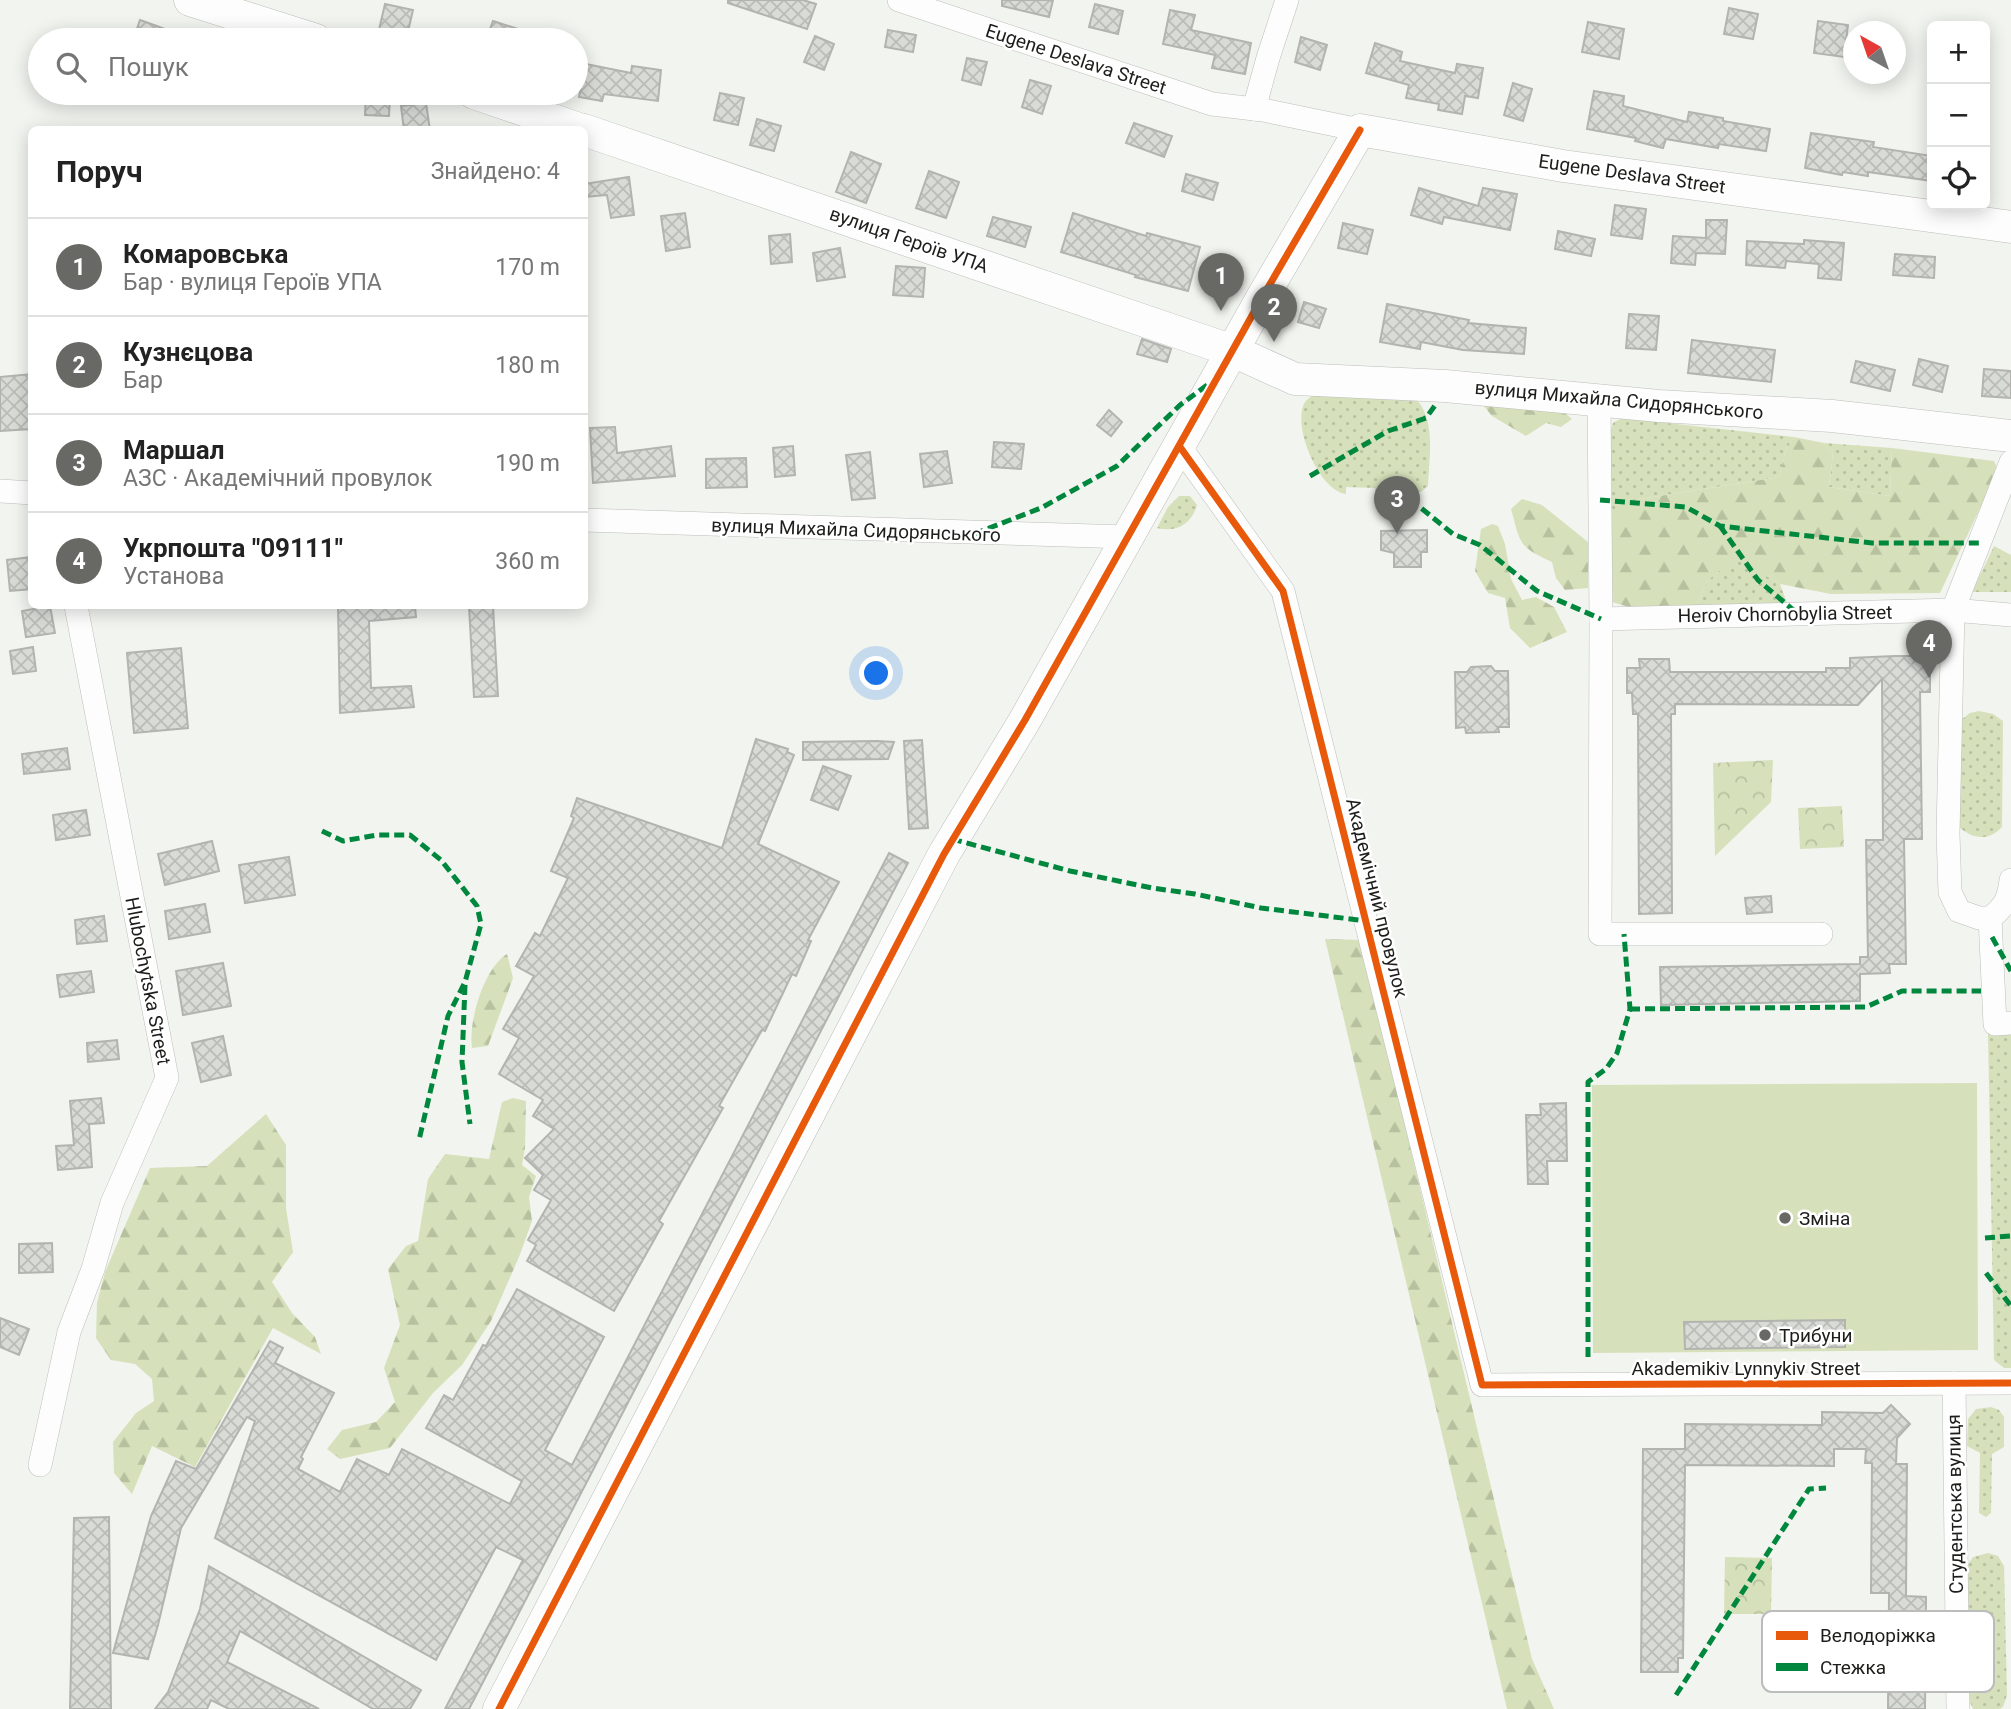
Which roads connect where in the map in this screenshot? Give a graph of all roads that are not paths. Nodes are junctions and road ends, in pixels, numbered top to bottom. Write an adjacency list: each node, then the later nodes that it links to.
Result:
1 (190, 0): 4 (street)
2 (899, 0): 6 (street, Eugene Deslava Street)
3 (1287, 0): 6 (street)
4 (278, 28)
5 (509, 105): 7 (street, вулиця Героїв УПА)
6 (1254, 109): 8 (street, Eugene Deslava Street)
7 (571, 126)
8 (1360, 130): 10 (street, Eugene Deslava Street); 11 (street)
9 (588, 132): 11 (street, вулиця Героїв УПА)
10 (2011, 227)
11 (1233, 351): 12 (street, вулиця Михайла Сидорянського); 14 (street)
12 (1599, 401): 13 (street, вулиця Михайла Сидорянського); 23 (street)
13 (2011, 436)
14 (1180, 447): 19 (street); 30 (street, Академічний провулок)
15 (2011, 462): 21 (street)
16 (0, 491): 17 (street)
17 (28, 494)
18 (588, 520): 19 (street, вулиця Михайла Сидорянського)
19 (1127, 537): 33 (street)
20 (77, 609): 31 (street, Hlubochytska Street)
21 (1953, 610): 22 (street, Heroiv Chornobylia Street); 23 (street, Heroiv Chornobylia Street); 25 (street)
22 (2011, 615)
23 (1601, 619): 26 (street)
24 (2011, 880): 25 (street)
25 (1990, 918): 27 (street)
26 (1821, 934)
27 (2003, 1023)
28 (1954, 1383): 29 (street, Akademikiv Lynnykiv Street); 30 (street, Akademikiv Lynnykiv Street); 32 (street, Студентська вулиця)
29 (2011, 1383)
30 (1482, 1385)
31 (40, 1465)
32 (1957, 1611)
33 (499, 1709)

